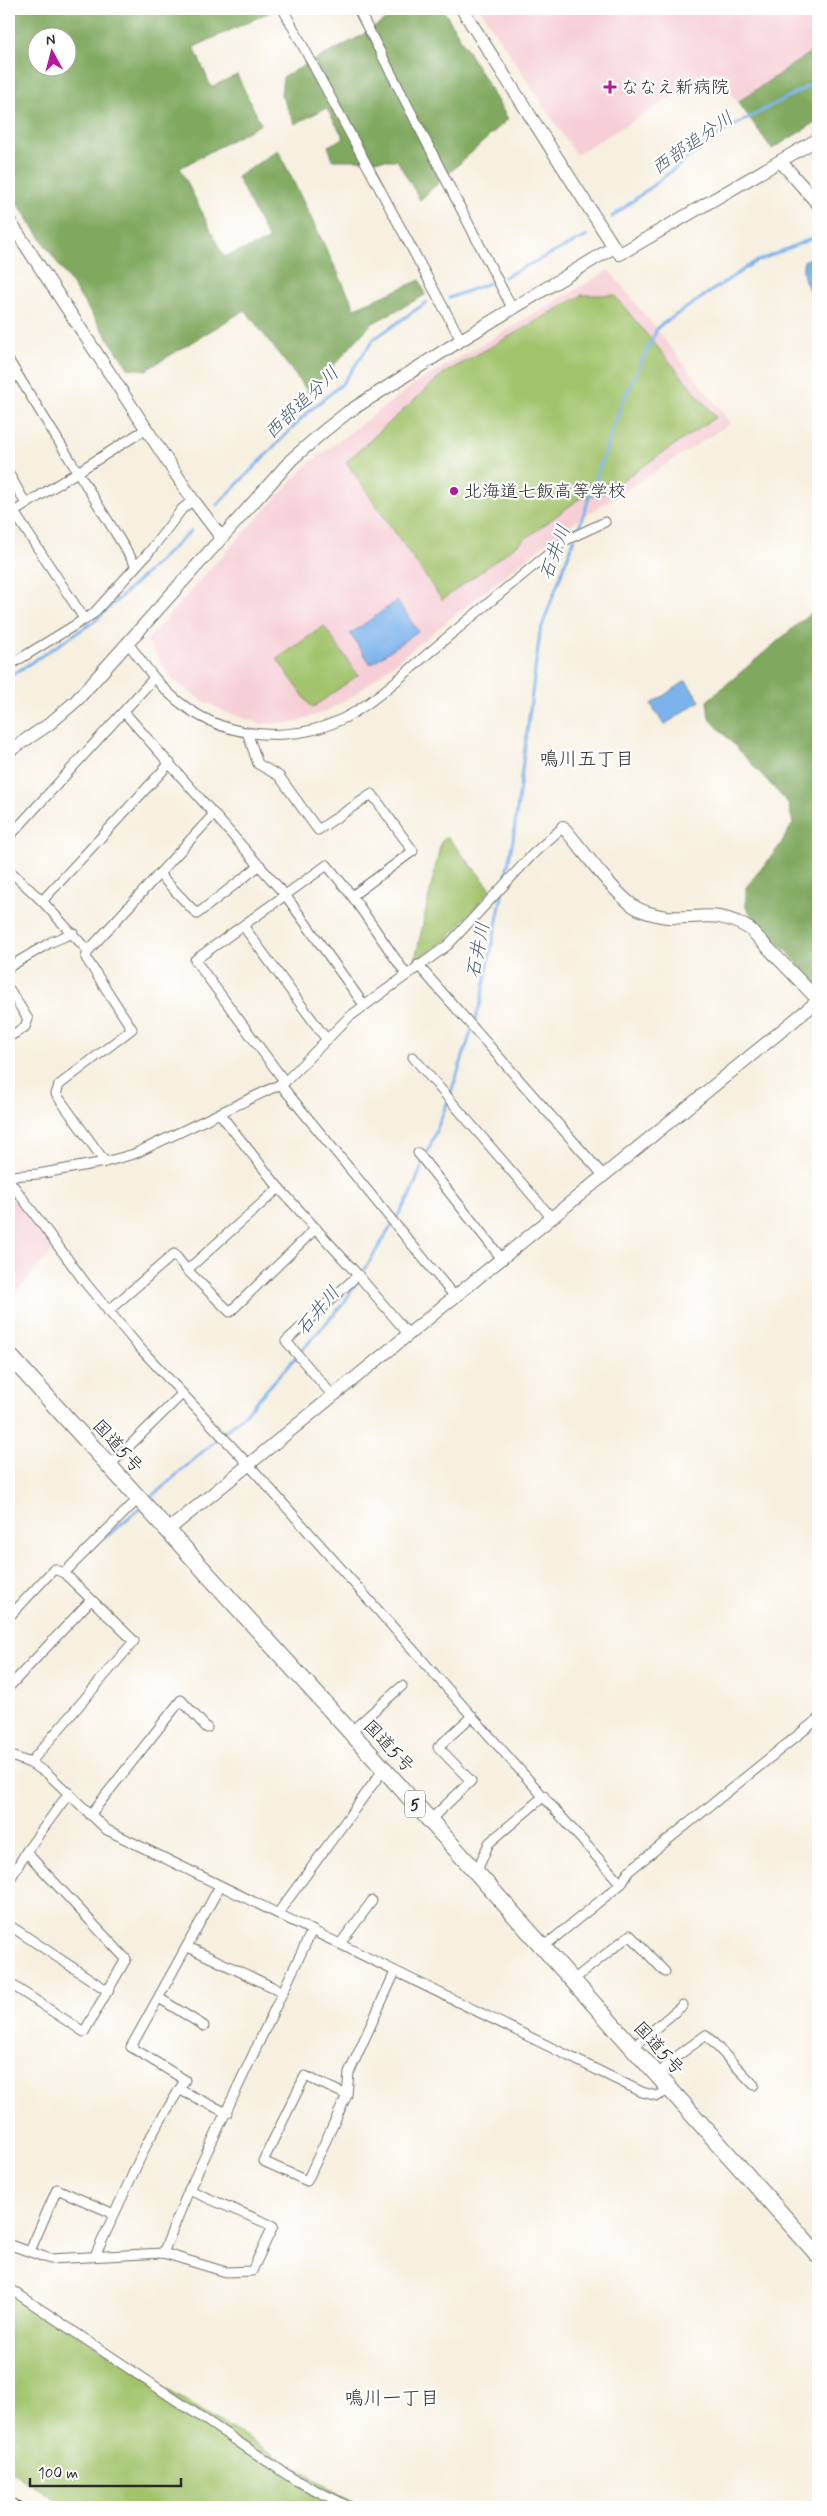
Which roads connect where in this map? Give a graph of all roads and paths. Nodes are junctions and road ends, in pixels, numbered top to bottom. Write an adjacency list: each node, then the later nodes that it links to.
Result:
1 (283, 9): 11 (street)
2 (358, 9): 10 (street)
3 (462, 9): 9 (street)
4 (818, 139): 5 (street)
5 (781, 162): 6 (street); 9 (street)
6 (818, 204)
7 (9, 220): 8 (street)
8 (12, 233): 13 (street)
9 (614, 247): 10 (street)
10 (512, 308): 11 (street)
11 (461, 340): 20 (street)
12 (9, 361): 14 (street)
13 (146, 429): 14 (street); 16 (street)
14 (76, 471): 17 (street); 21 (street)
15 (9, 474): 17 (street)
16 (193, 500): 20 (street); 21 (street)
17 (26, 504): 18 (street)
18 (11, 513): 22 (street)
19 (605, 522): 27 (street)
20 (221, 537): 23 (street)
21 (136, 566): 22 (street)
22 (84, 620): 24 (street)
23 (128, 643): 25 (street); 28 (street)
24 (10, 661)
25 (154, 678): 26 (street); 27 (street)
26 (124, 712): 29 (street); 32 (street)
27 (247, 732): 37 (street)
28 (9, 751)
29 (170, 763): 30 (street); 38 (street)
30 (214, 814): 33 (street); 35 (street)
31 (563, 827): 42 (street); 46 (street)
32 (9, 837)
33 (260, 866): 35 (street); 36 (street)
34 (9, 870): 38 (street)
35 (158, 874): 41 (street)
36 (286, 896): 37 (street); 39 (street); 47 (street)
37 (352, 896): 44 (street)
38 (42, 901): 40 (street)
39 (244, 927): 49 (street); 51 (street)
40 (73, 933): 41 (street); 43 (street)
41 (88, 951): 54 (street)
42 (418, 965): 44 (street); 56 (street)
43 (9, 966)
44 (406, 974): 47 (street)
45 (9, 989): 48 (street)
46 (818, 1000): 56 (street)
47 (364, 1005): 49 (street)
48 (9, 1037)
49 (327, 1040): 51 (street)
50 (413, 1057): 59 (street)
51 (282, 1083): 52 (street); 64 (street)
52 (220, 1114): 54 (street); 58 (street)
53 (418, 1153): 61 (street)
54 (105, 1162): 55 (street)
55 (9, 1176)
56 (603, 1176): 59 (street)
57 (9, 1180): 65 (street)
58 (278, 1188): 60 (street); 62 (street)
59 (551, 1217): 61 (street)
60 (316, 1228): 62 (street); 63 (street)
61 (502, 1259): 64 (street)
62 (187, 1270): 65 (street)
63 (358, 1275): 66 (street); 69 (street)
64 (455, 1297): 66 (street)
65 (108, 1311): 68 (street)
66 (408, 1335): 69 (street)
67 (9, 1355): 71 (highway, 国道5号 / 5)
68 (182, 1394): 70 (street); 71 (street)
69 (333, 1396): 70 (street)
70 (249, 1465): 73 (street); 79 (street)
71 (109, 1466): 72 (highway, 国道5号 / 5)
72 (138, 1498): 73 (highway, 国道5号 / 5); 74 (street)
73 (167, 1531): 82 (highway, 国道5号 / 5)
74 (64, 1573): 75 (street); 76 (street)
75 (90, 1601): 78 (street); 84 (street)
76 (9, 1617)
77 (402, 1686): 82 (street)
78 (9, 1687)
79 (472, 1716): 87 (street); 89 (street)
80 (818, 1719): 93 (street)
81 (208, 1728): 88 (street)
82 (349, 1733): 85 (highway, 国道5号 / 5)
83 (9, 1755): 84 (street)
84 (30, 1763): 86 (street)
85 (384, 1769): 89 (highway, 国道5号 / 5); 96 (street)
86 (69, 1793): 88 (street); 90 (street)
87 (544, 1796): 91 (street); 93 (street)
88 (90, 1815): 94 (street)
89 (429, 1821): 91 (highway, 国道5号 / 5)
90 (26, 1852): 92 (street); 106 (street)
91 (476, 1873): 101 (highway, 国道5号 / 5)
92 (9, 1881)
93 (621, 1884): 101 (street)
94 (220, 1886): 96 (street); 100 (street)
95 (372, 1901): 99 (street)
96 (278, 1913): 98 (street)
97 (9, 1925): 106 (street)
98 (312, 1930): 99 (street); 107 (street)
99 (340, 1944): 102 (street)
100 (188, 1947): 107 (street); 108 (street)
101 (542, 1948): 104 (highway, 国道5号 / 5)
102 (395, 1972): 115 (street); 116 (street)
103 (665, 1972): 104 (street)
104 (573, 1980): 111 (highway, 国道5号 / 5)
105 (9, 1983): 106 (street)
106 (108, 1991)
107 (283, 1992): 117 (street)
108 (159, 1998): 110 (street); 114 (street)
109 (683, 2005): 111 (street)
110 (204, 2026)
111 (632, 2048): 112 (highway, 国道5号 / 5)
112 (657, 2076): 113 (street); 115 (highway, 国道5号 / 5)
113 (754, 2085)
114 (180, 2090): 117 (street); 119 (street)
115 (670, 2090): 123 (highway, 国道5号 / 5)
116 (347, 2094): 116 (street)
117 (227, 2113): 118 (street)
118 (189, 2190): 122 (street); 122 (street)
119 (114, 2214): 121 (street); 124 (street)
120 (9, 2249): 121 (street)
121 (30, 2251): 124 (street)
122 (163, 2253): 124 (street)
123 (818, 2255)
124 (95, 2256)
125 (9, 2288): 126 (street)
126 (350, 2507)

